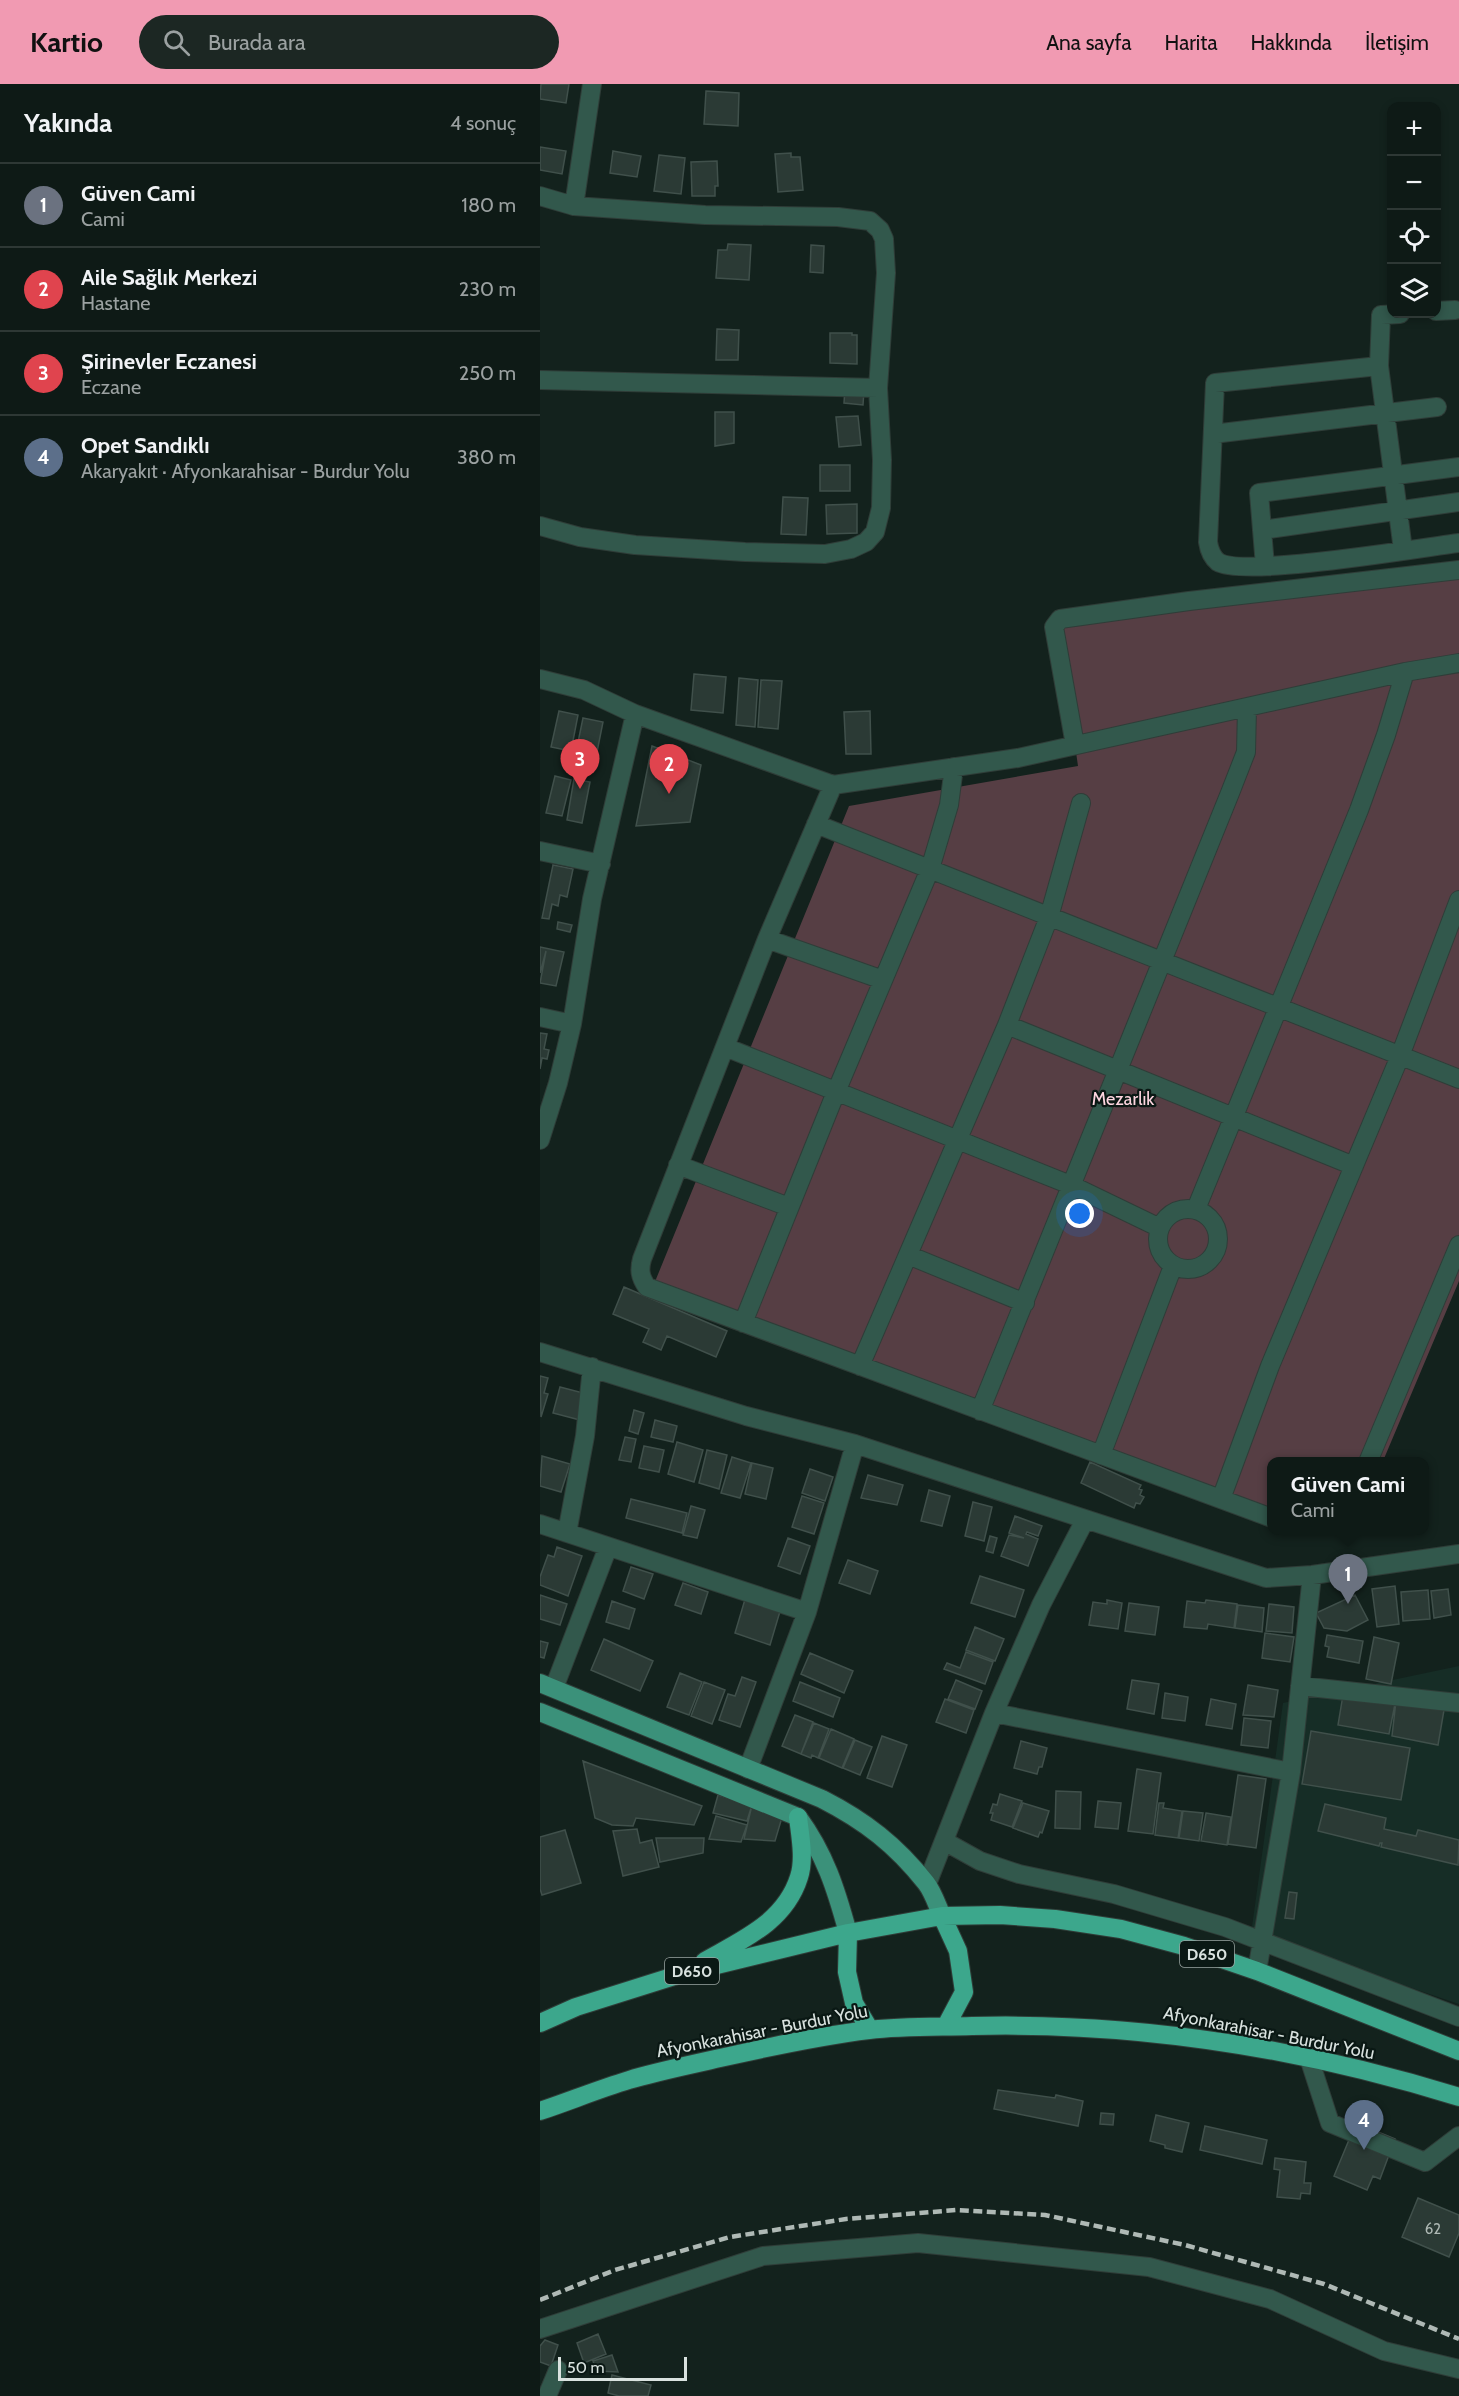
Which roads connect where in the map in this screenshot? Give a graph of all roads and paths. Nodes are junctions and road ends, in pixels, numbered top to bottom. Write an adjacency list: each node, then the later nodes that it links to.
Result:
1 (592, 84): 3 (street)
2 (540, 196): 3 (street)
3 (574, 206): 7 (street)
4 (1387, 315): 5 (street)
5 (1379, 366): 9 (street); 10 (street)
6 (540, 380): 7 (street)
7 (878, 388): 15 (street)
8 (1437, 407): 9 (street)
9 (1386, 414): 10 (street); 12 (street)
10 (1213, 434): 19 (street)
11 (1459, 467): 12 (street)
12 (1394, 475): 14 (street); 16 (street)
13 (1459, 502): 14 (street)
14 (1398, 510): 16 (street); 18 (street)
15 (540, 526)
16 (1262, 530): 19 (street)
17 (1459, 543): 18 (street)
18 (1403, 550): 19 (street)
19 (1265, 566)
20 (1459, 570): 26 (street)
21 (1459, 663): 22 (street)
22 (1405, 672): 24 (street); 39 (street)
23 (540, 679): 25 (street)
24 (1247, 708): 26 (street); 37 (street)
25 (635, 714): 28 (street); 32 (street)
26 (1075, 745): 27 (street)
27 (954, 767): 28 (street); 33 (street)
28 (833, 785): 30 (street)
29 (1082, 803): 35 (street)
30 (816, 825): 33 (street); 36 (street)
31 (540, 851): 32 (street)
32 (601, 864): 41 (street)
33 (930, 870): 35 (street); 38 (street)
34 (1459, 900): 44 (street)
35 (1049, 917): 37 (street); 42 (street)
36 (767, 939): 38 (street); 43 (street)
37 (1163, 962): 39 (street); 45 (street)
38 (882, 980): 47 (street)
39 (1278, 1007): 44 (street); 48 (street)
40 (540, 1017): 41 (street)
41 (572, 1024): 49 (street)
42 (1007, 1025): 45 (street); 50 (street)
43 (725, 1047): 47 (street); 51 (street)
44 (1400, 1056): 46 (street); 52 (street)
45 (1119, 1071): 48 (street); 53 (street)
46 (1459, 1079)
47 (836, 1092): 50 (street); 54 (street)
48 (1233, 1117): 52 (street); 55 (street)
49 (540, 1140)
50 (957, 1141): 53 (street); 58 (street)
51 (678, 1165): 54 (street); 61 (street)
52 (1354, 1166): 69 (street)
53 (1073, 1186): 56 (street); 60 (street)
54 (789, 1207): 61 (street)
55 (1196, 1209): 56 (street); 59 (street)
56 (1160, 1228): 59 (street)
57 (1459, 1245): 68 (street)
58 (908, 1255): 60 (street); 63 (street)
59 (1173, 1266): 67 (street)
60 (1025, 1303): 65 (street)
61 (743, 1323): 63 (street)
62 (540, 1352): 64 (street)
63 (860, 1366): 65 (street)
64 (592, 1367): 66 (street); 73 (street)
65 (980, 1411): 67 (street)
66 (855, 1444): 71 (street); 77 (street)
67 (1101, 1455): 69 (street)
68 (1370, 1457)
69 (1221, 1499): 70 (street)
70 (1267, 1516)
71 (1085, 1520): 76 (street); 82 (street)
72 (540, 1524): 73 (street)
73 (567, 1533): 74 (street)
74 (608, 1547): 77 (street); 78 (street)
75 (1459, 1554): 76 (street)
76 (1312, 1575): 79 (street)
77 (807, 1612): 83 (street)
78 (547, 1686): 83 (main road)
79 (1300, 1686): 80 (street); 84 (street)
80 (1459, 1703)
81 (540, 1712): 85 (main road)
82 (994, 1713): 84 (street); 86 (street)
83 (748, 1769): 87 (main road)
84 (1291, 1772): 90 (street)
85 (798, 1817): 89 (main road); 92 (highway)
86 (944, 1841): 87 (street); 90 (street)
87 (927, 1884): 88 (main road)
88 (942, 1916): 89 (highway, Afyonkarahisar - Burdur Yolu / D650); 91 (highway, Afyonkarahisar - Burdur Yolu / D650); 95 (highway)
89 (848, 1933): 92 (highway, Afyonkarahisar - Burdur Yolu / D650); 96 (highway)
90 (1264, 1942): 91 (street); 93 (street)
91 (1257, 1971): 97 (highway, Afyonkarahisar - Burdur Yolu / D650)
92 (684, 1973): 94 (highway, Afyonkarahisar - Burdur Yolu / D650)
93 (1459, 2017)
94 (540, 2023)
95 (946, 2026): 96 (highway, Afyonkarahisar - Burdur Yolu); 98 (highway, Afyonkarahisar - Burdur Yolu)
96 (870, 2030): 100 (highway, Afyonkarahisar - Burdur Yolu)
97 (1459, 2051)
98 (1309, 2058): 99 (highway, Afyonkarahisar - Burdur Yolu); 101 (street)
99 (1459, 2097)
100 (540, 2111)
101 (1459, 2136)
102 (540, 2329): 103 (street)
103 (1459, 2369)
104 (558, 2370): 105 (street)
105 (547, 2396)

